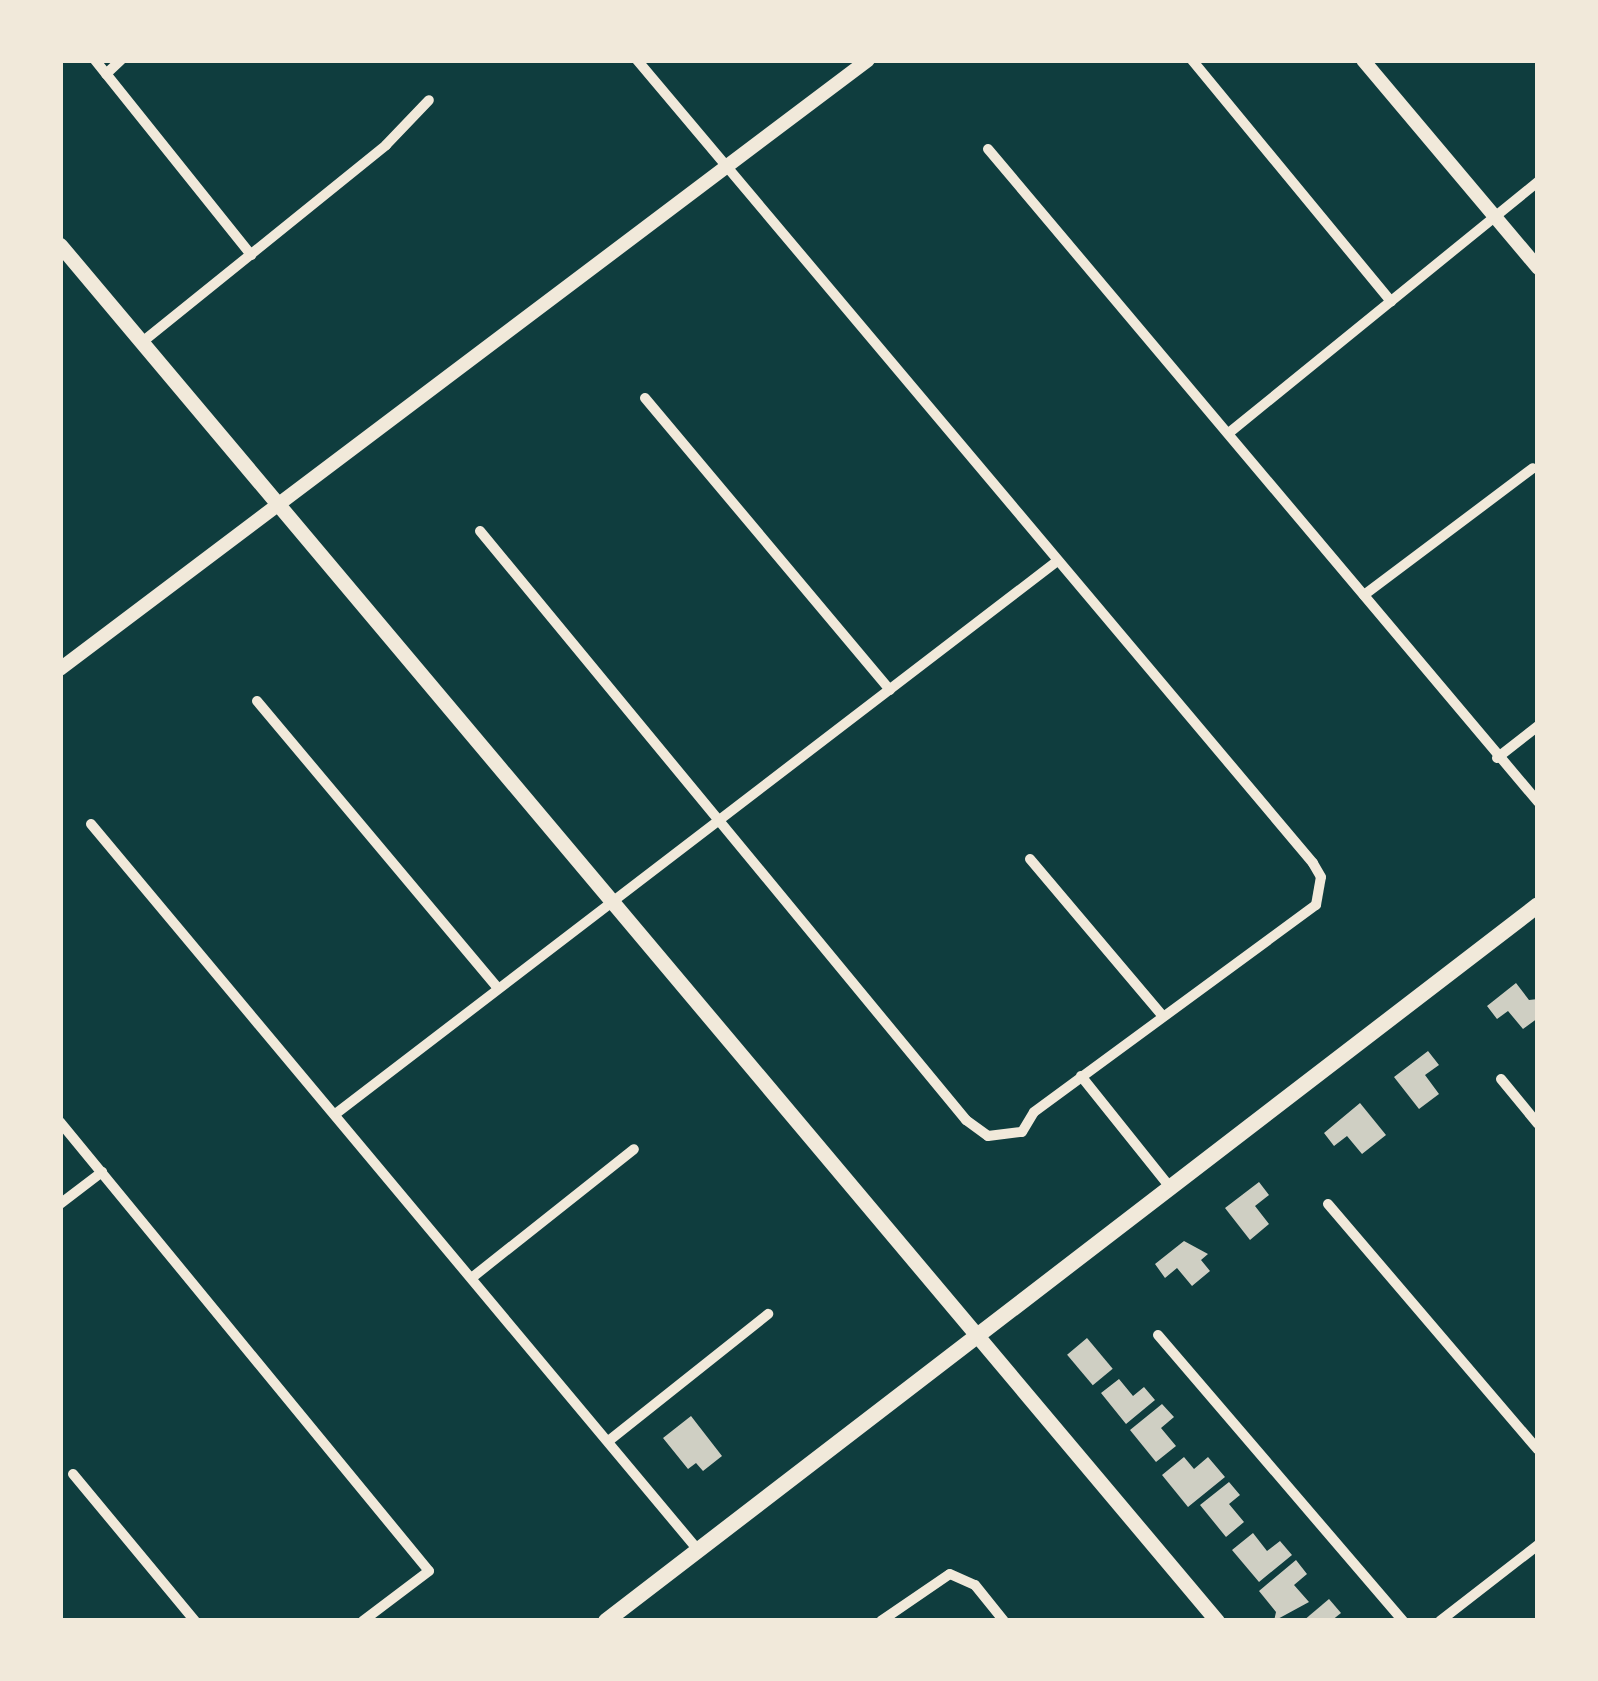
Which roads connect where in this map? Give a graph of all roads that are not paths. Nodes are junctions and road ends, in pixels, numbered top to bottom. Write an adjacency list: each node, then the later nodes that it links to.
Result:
1 (94, 60): 7 (street)
2 (122, 60): 7 (street)
3 (637, 60): 10 (street)
4 (868, 60): 10 (street)
5 (1192, 60): 16 (street)
6 (1363, 60): 12 (street)
7 (106, 74): 14 (street)
8 (429, 100): 14 (street)
9 (988, 149): 19 (street)
10 (728, 167): 21 (street); 23 (street)
11 (1538, 182): 12 (street)
12 (1495, 217): 15 (street); 16 (street)
13 (60, 245): 17 (main road)
14 (251, 254): 17 (street)
15 (1538, 268)
16 (1391, 302): 19 (street)
17 (141, 343): 21 (main road)
18 (645, 398): 26 (street)
19 (1230, 432): 24 (street)
20 (1533, 468): 24 (street)
21 (277, 504): 25 (street); 34 (main road)
22 (480, 531): 31 (street)
23 (1056, 562): 26 (street); 37 (street)
24 (1364, 596): 29 (street)
25 (60, 669)
26 (890, 690): 31 (street)
27 (257, 701): 36 (street)
28 (1538, 726): 29 (street)
29 (1497, 758): 30 (street)
30 (1538, 802)
31 (722, 820): 34 (street); 38 (street)
32 (92, 824): 40 (street)
33 (1030, 859): 37 (street)
34 (610, 905): 36 (street); 51 (main road)
35 (1538, 905): 45 (main road)
36 (494, 985): 40 (street)
37 (1162, 1015): 38 (street)
38 (1082, 1076): 45 (street)
39 (1501, 1079): 42 (street)
40 (338, 1112): 48 (street)
41 (60, 1122): 44 (street)
42 (1538, 1124)
43 (634, 1149): 48 (street)
44 (102, 1172): 46 (street); 58 (street)
45 (1169, 1186): 51 (main road)
46 (60, 1204)
47 (1328, 1204): 53 (street)
48 (474, 1276): 52 (street)
49 (768, 1314): 52 (street)
50 (1158, 1335): 63 (street)
51 (976, 1336): 56 (main road); 62 (main road)
52 (611, 1439): 56 (street)
53 (1538, 1450)
54 (74, 1474): 57 (street)
55 (1538, 1545): 64 (street)
56 (698, 1550): 59 (main road)
57 (195, 1621)
58 (364, 1621)
59 (606, 1621)
60 (880, 1621): 61 (street)
61 (1004, 1621)
62 (1217, 1621)
63 (1402, 1621)
64 (1440, 1621)

